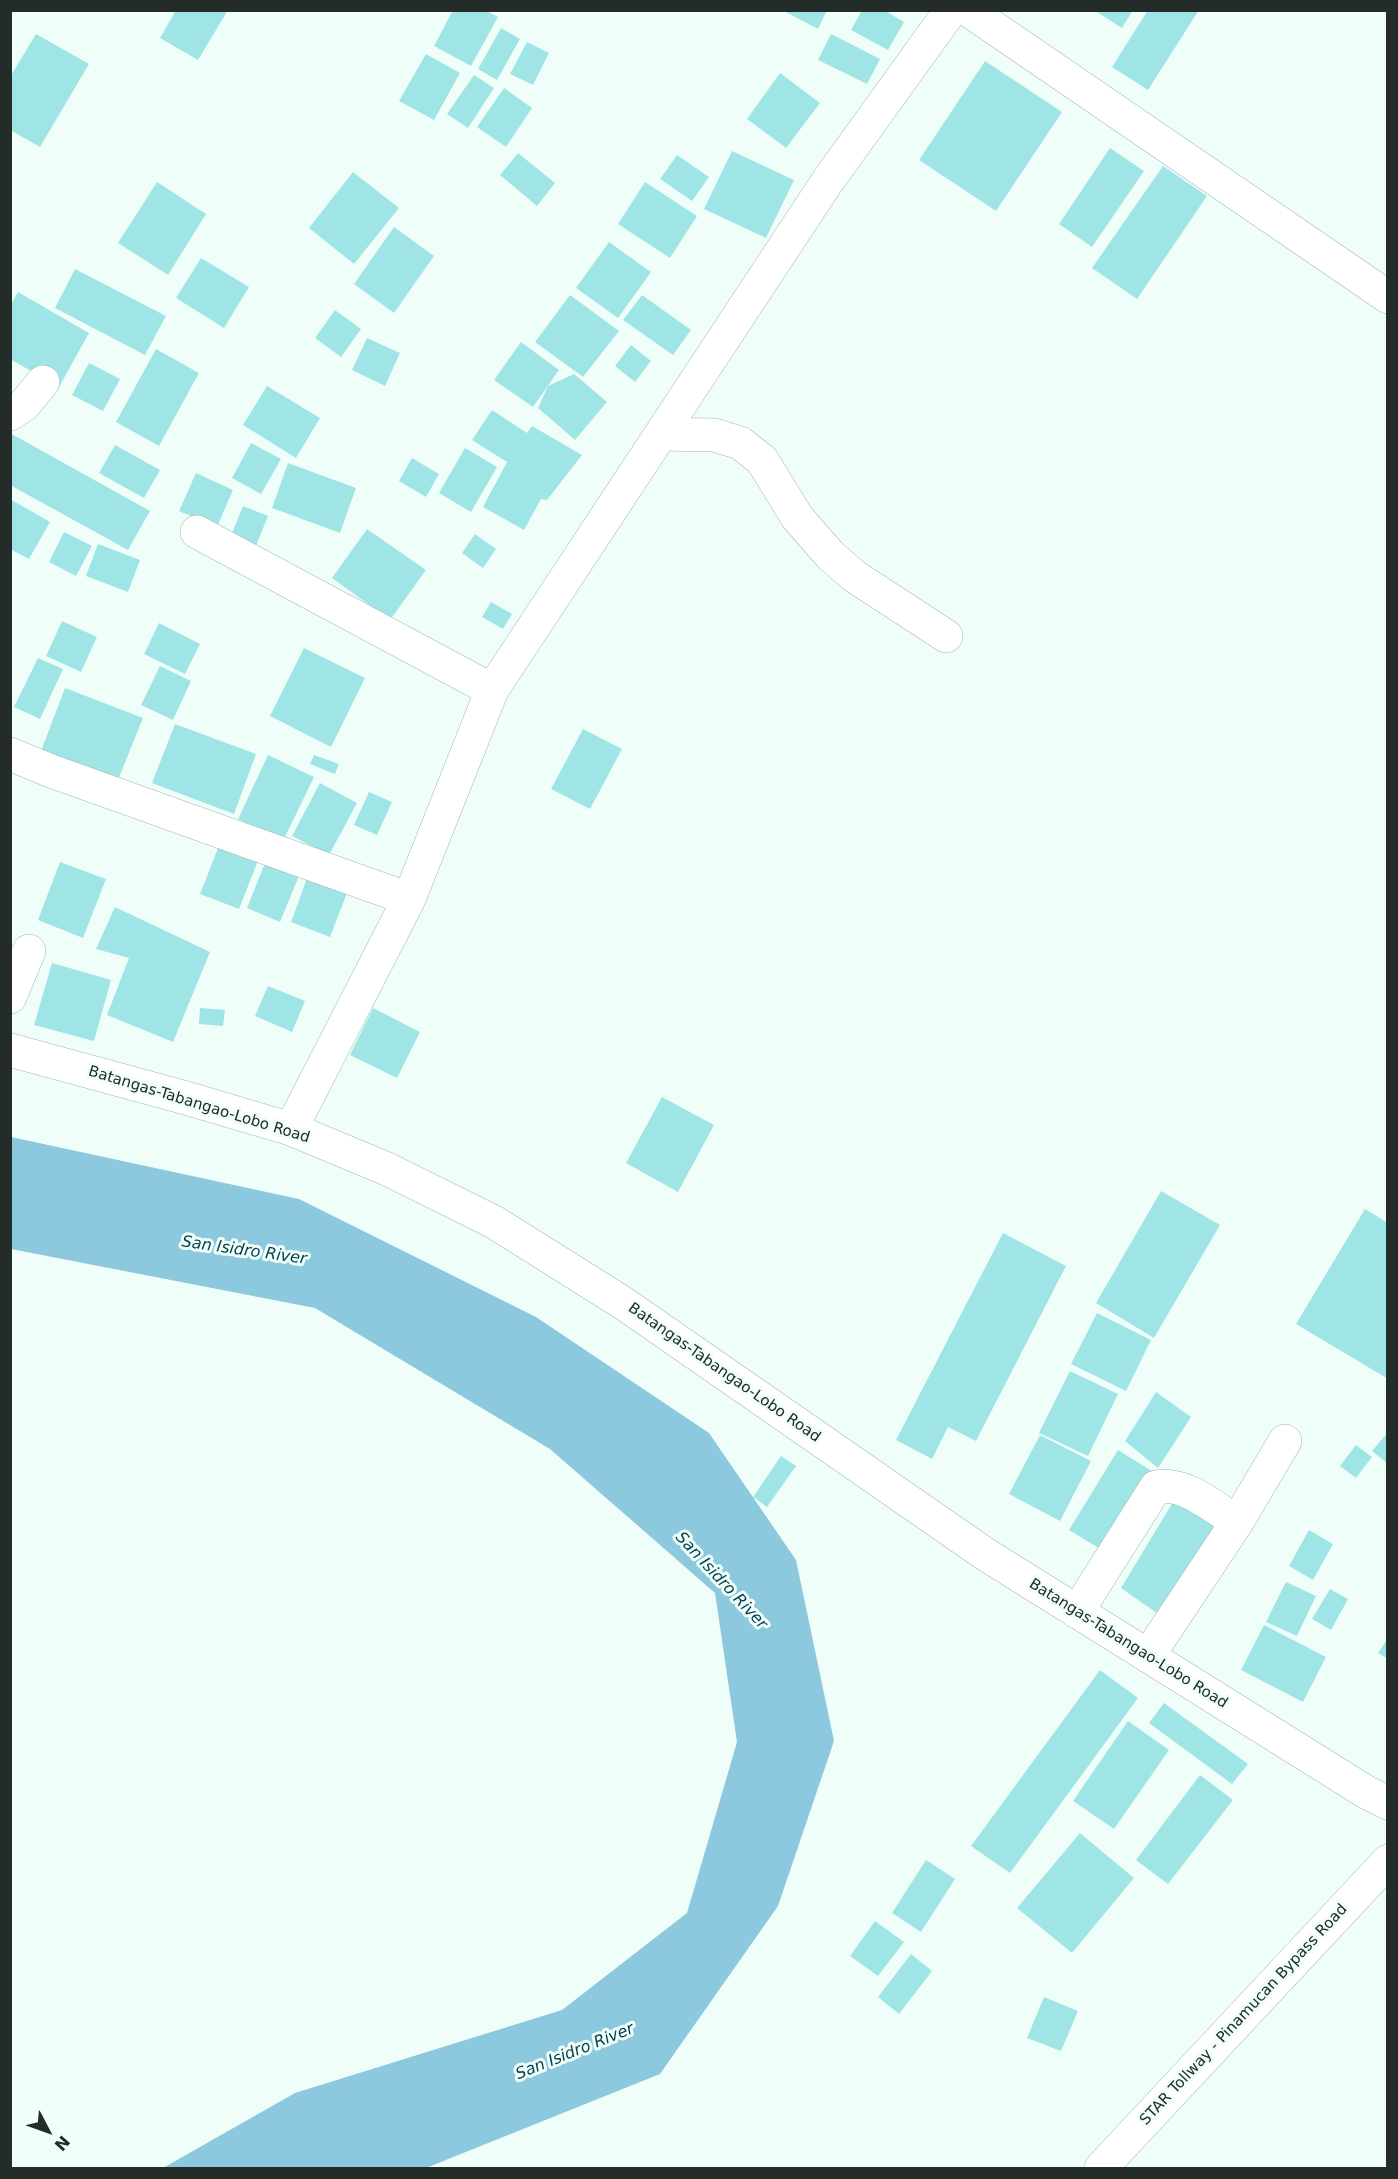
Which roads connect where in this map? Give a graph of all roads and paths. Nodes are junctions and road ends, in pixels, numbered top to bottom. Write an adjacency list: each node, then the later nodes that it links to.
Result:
1 (951, 10): 6 (street)
2 (968, 10): 3 (street)
3 (1388, 297)
4 (43, 382): 5 (street)
5 (10, 414)
6 (662, 434): 8 (street); 9 (street)
7 (197, 532): 9 (street)
8 (946, 636)
9 (492, 690): 11 (street)
10 (10, 753): 11 (street)
11 (409, 899): 15 (street)
12 (29, 951): 13 (street)
13 (10, 997)
14 (10, 1050): 15 (street, Batangas-Tabangao-Lobo Road)
15 (291, 1130): 18 (street, Batangas-Tabangao-Lobo Road)
16 (1285, 1441): 17 (street)
17 (1237, 1521): 18 (street); 19 (street)
18 (1077, 1612): 19 (street, Batangas-Tabangao-Lobo Road)
19 (1148, 1656): 20 (street, Batangas-Tabangao-Lobo Road)
20 (1388, 1803)
21 (1388, 1861): 22 (street, STAR Tollway - Pinamucan Bypass Road)
22 (1101, 2169)

